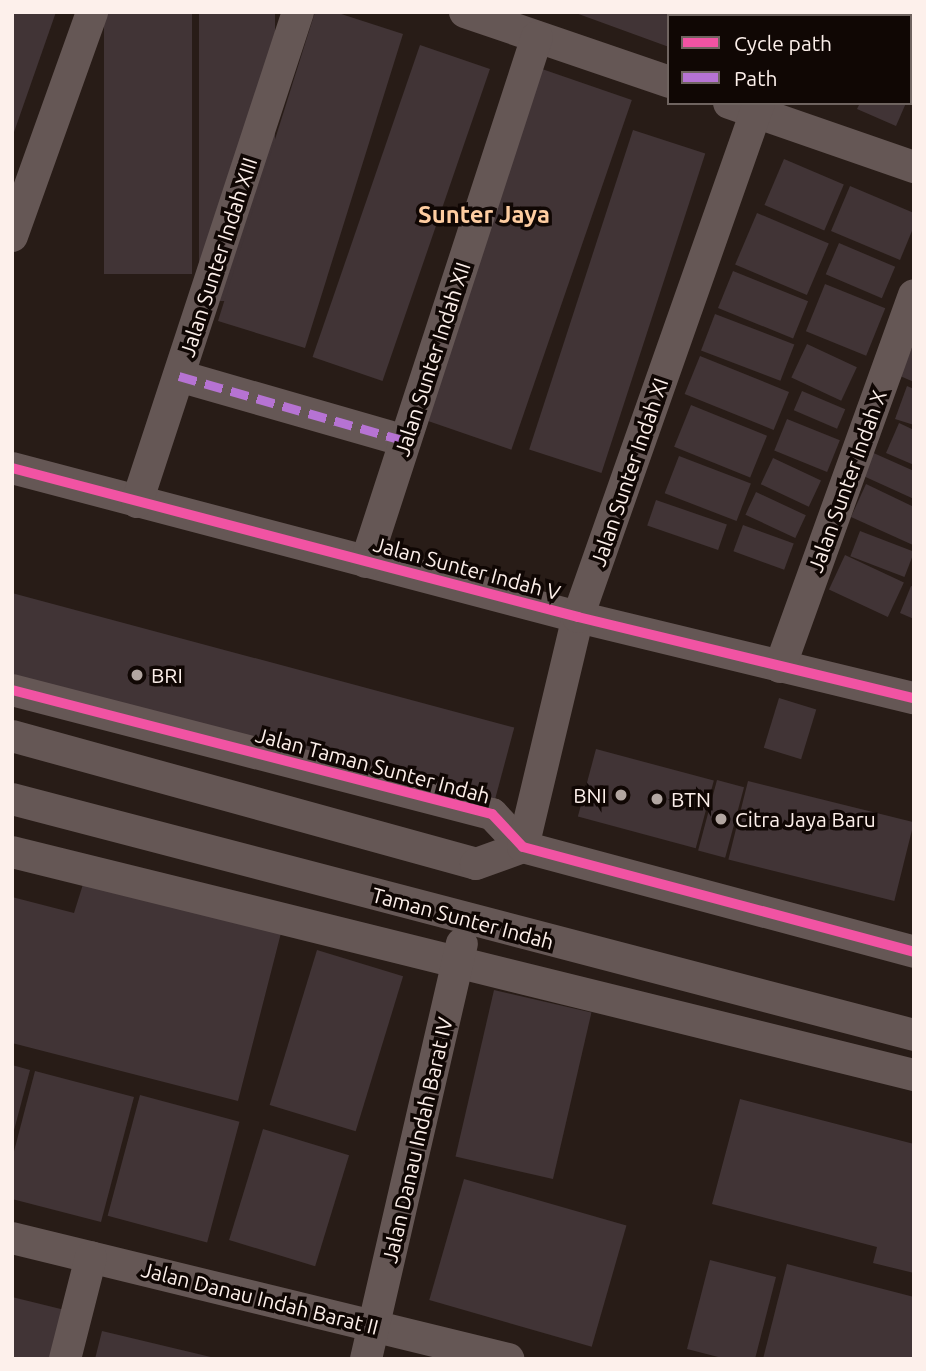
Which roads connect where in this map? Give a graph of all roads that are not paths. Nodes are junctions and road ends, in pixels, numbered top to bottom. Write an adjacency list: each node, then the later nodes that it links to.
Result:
1 (92, 12): 8 (street)
2 (298, 12): 10 (street, Jalan Sunter Indah XIII)
3 (465, 12): 4 (street)
4 (537, 37): 5 (street); 11 (street, Jalan Sunter Indah XII)
5 (667, 81)
6 (748, 106): 7 (street); 15 (street, Jalan Sunter Indah XI)
7 (914, 167)
8 (12, 236)
9 (914, 295): 16 (street, Jalan Sunter Indah X)
10 (179, 376): 11 (street); 13 (street, Jalan Sunter Indah XIII)
11 (405, 441): 14 (street, Jalan Sunter Indah XII)
12 (12, 468): 13 (street, Jalan Sunter Indah V)
13 (137, 502): 14 (street, Jalan Sunter Indah V)
14 (366, 562): 15 (street, Jalan Sunter Indah V)
15 (578, 617): 16 (street, Jalan Sunter Indah V); 21 (street, Jalan Sunter Indah XI)
16 (780, 667): 18 (street, Jalan Sunter Indah V)
17 (22, 693): 19 (street); 21 (street, Jalan Taman Sunter Indah)
18 (914, 698)
19 (17, 737): 21 (street)
20 (12, 799): 23 (street, Taman Sunter Indah)
21 (523, 847): 24 (street)
22 (12, 852): 25 (street)
23 (466, 920): 25 (street, Jalan Danau Indah Barat IV); 26 (street, Taman Sunter Indah)
24 (914, 952)
25 (458, 964): 27 (street); 30 (street, Jalan Danau Indah Barat IV)
26 (914, 1035)
27 (914, 1075)
28 (12, 1238): 29 (street, Jalan Danau Indah Barat II)
29 (91, 1257): 30 (street, Jalan Danau Indah Barat II); 31 (street)
30 (375, 1325): 32 (street, Jalan Danau Indah Barat IV); 33 (street, Jalan Danau Indah Barat II)
31 (65, 1359)
32 (366, 1359)
33 (508, 1359)

